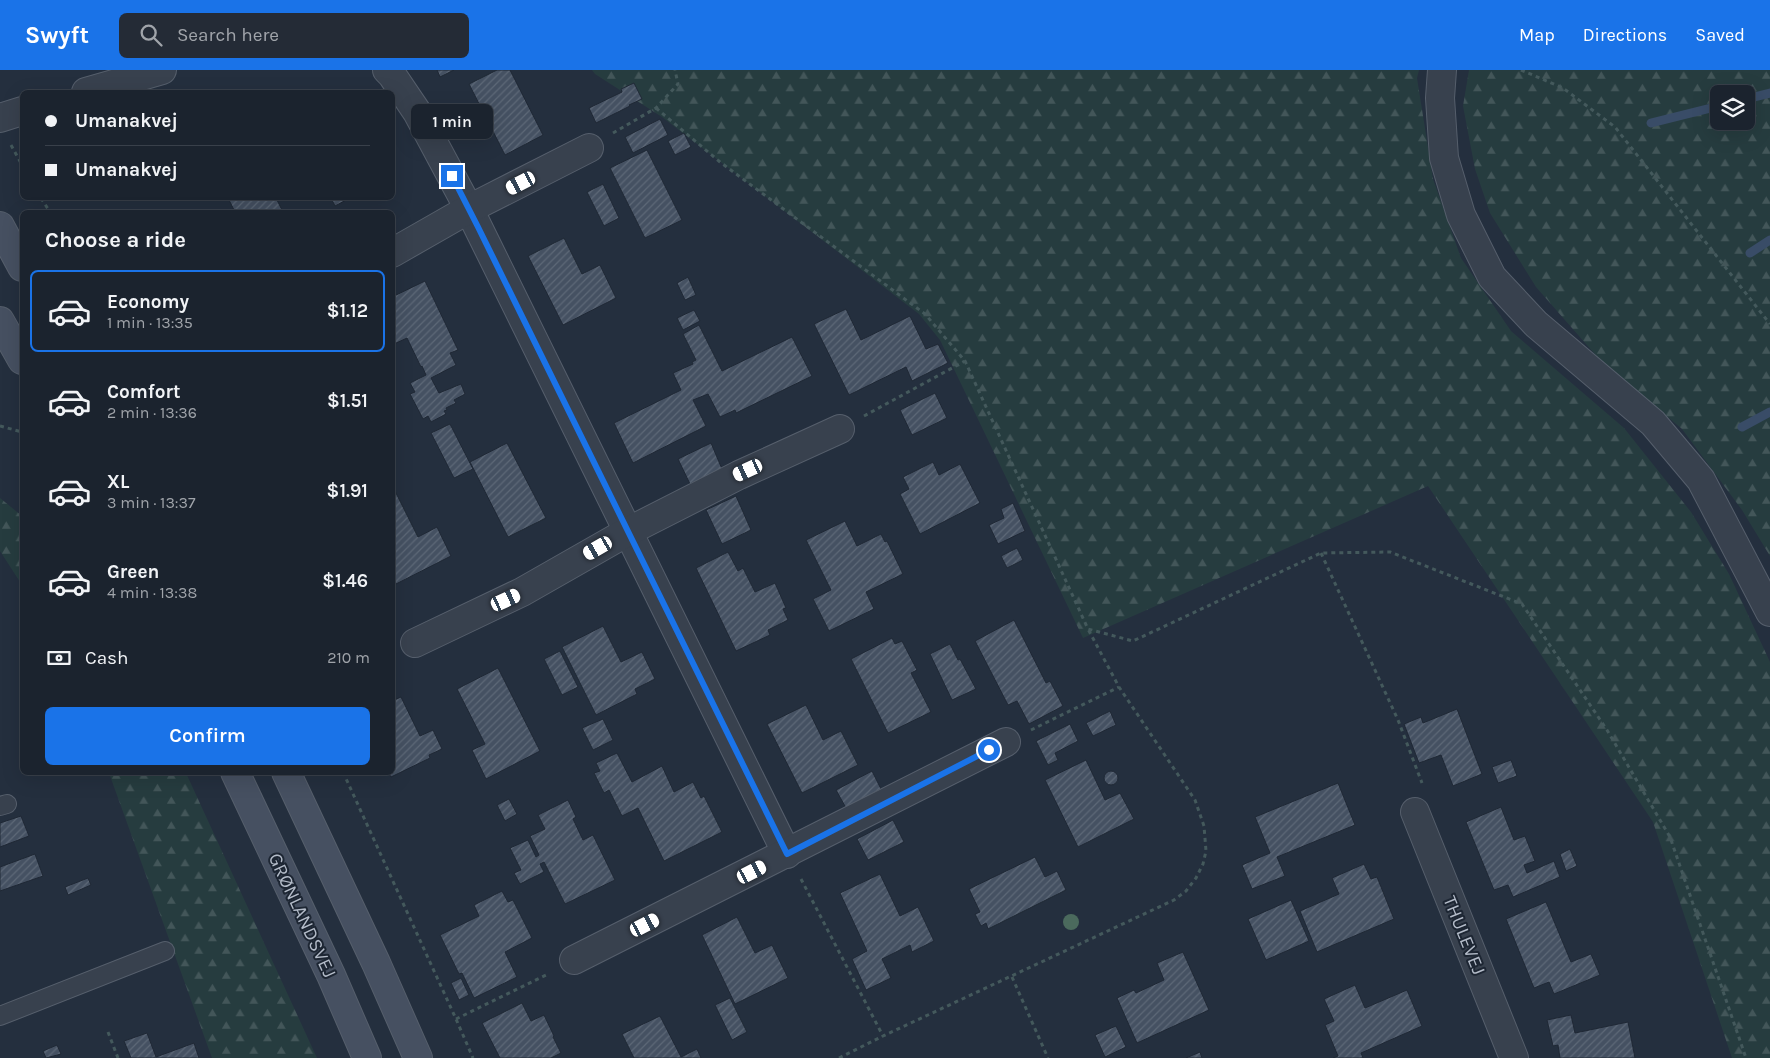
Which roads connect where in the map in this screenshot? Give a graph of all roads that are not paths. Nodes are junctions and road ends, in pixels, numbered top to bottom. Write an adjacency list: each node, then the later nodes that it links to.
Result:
1 (162, 70): 4 (street)
2 (387, 70): 8 (street)
3 (1442, 70): 16 (street)
4 (93, 90)
5 (20, 112): 6 (street)
6 (0, 118)
7 (589, 148): 8 (street)
8 (470, 209): 10 (street); 15 (street)
9 (0, 226): 11 (street)
10 (395, 251)
11 (20, 263)
12 (0, 321): 13 (street)
13 (15, 350)
14 (840, 429): 15 (street)
15 (629, 531): 17 (street); 22 (street)
16 (1770, 612)
17 (415, 643)
18 (1006, 742): 22 (street)
19 (236, 775): 26 (street, GRØNLANDSVEJ)
20 (287, 775): 27 (street)
21 (1415, 812): 28 (street, THULEVEJ)
22 (787, 854): 24 (street)
23 (165, 951): 25 (lane)
24 (574, 960)
25 (0, 1016)
26 (367, 1058)
27 (418, 1058)
28 (1514, 1058)

